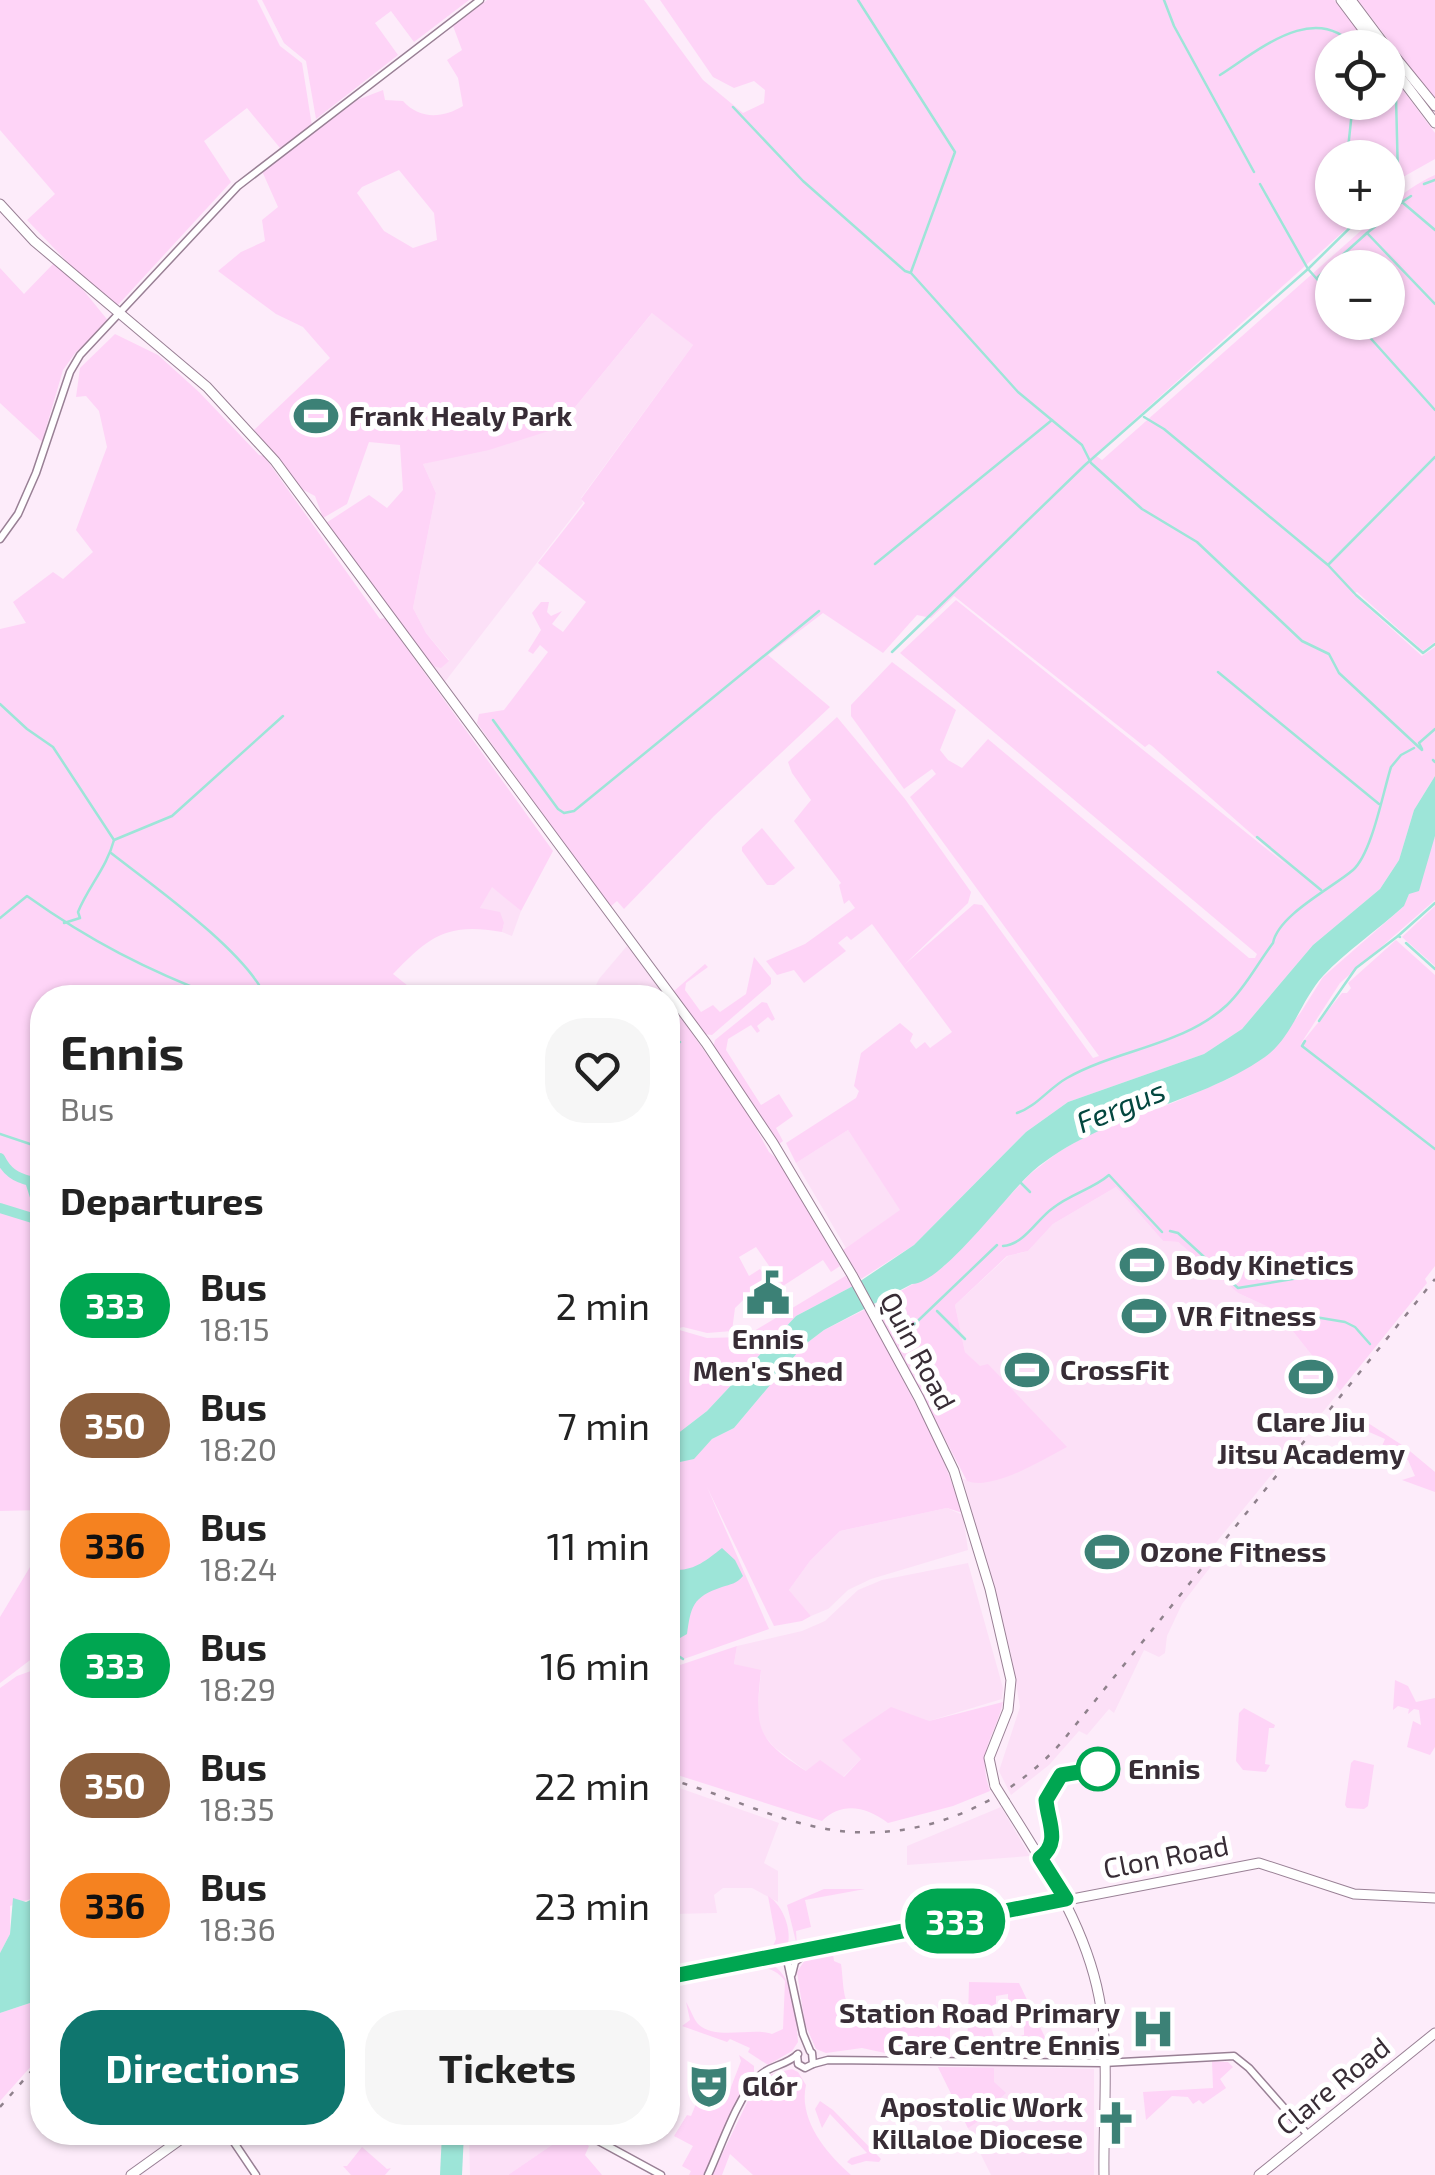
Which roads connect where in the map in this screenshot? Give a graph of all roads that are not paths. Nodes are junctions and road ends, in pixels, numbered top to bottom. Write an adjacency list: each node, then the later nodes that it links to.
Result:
1 (480, 0): 11 (street)
2 (1341, 0): 4 (main road)
3 (1351, 0): 5 (main road)
4 (1364, 30)
5 (1374, 30)
6 (1405, 70): 8 (main road)
7 (1405, 83): 9 (main road)
8 (1435, 106)
9 (1435, 123)
10 (0, 204): 11 (main road, Quin Road)
11 (119, 314): 12 (street); 13 (main road, Quin Road, bridge)
12 (0, 539)
13 (662, 985)
14 (680, 1010): 16 (main road, Quin Road, bridge)
15 (1435, 1898): 16 (main road, Clon Road)
16 (1066, 1899): 17 (main road, Clon Road); 25 (main road, Quin Road)
17 (814, 1948): 18 (main road, Clon Road); 21 (street)
18 (786, 1954): 19 (main road, Clon Road); 21 (street)
19 (771, 1957): 20 (main road, Clon Road); 21 (street)
20 (680, 1975)
21 (792, 1985): 23 (street)
22 (1435, 2033): 29 (main road, Clare Road)
23 (805, 2052): 24 (street); 26 (street); 27 (street); 28 (street)
24 (828, 2060): 25 (street); 27 (street)
25 (1104, 2063): 29 (street); 37 (main road, Quin Road)
26 (784, 2064): 28 (street); 36 (street)
27 (813, 2064): 28 (street)
28 (800, 2066)
29 (1308, 2135): 38 (main road, Clare Road)
30 (173, 2145): 33 (main road)
31 (236, 2145): 34 (street)
32 (606, 2145): 35 (street)
33 (131, 2175)
34 (256, 2175)
35 (661, 2175)
36 (708, 2175)
37 (1104, 2175)
38 (1259, 2175)

